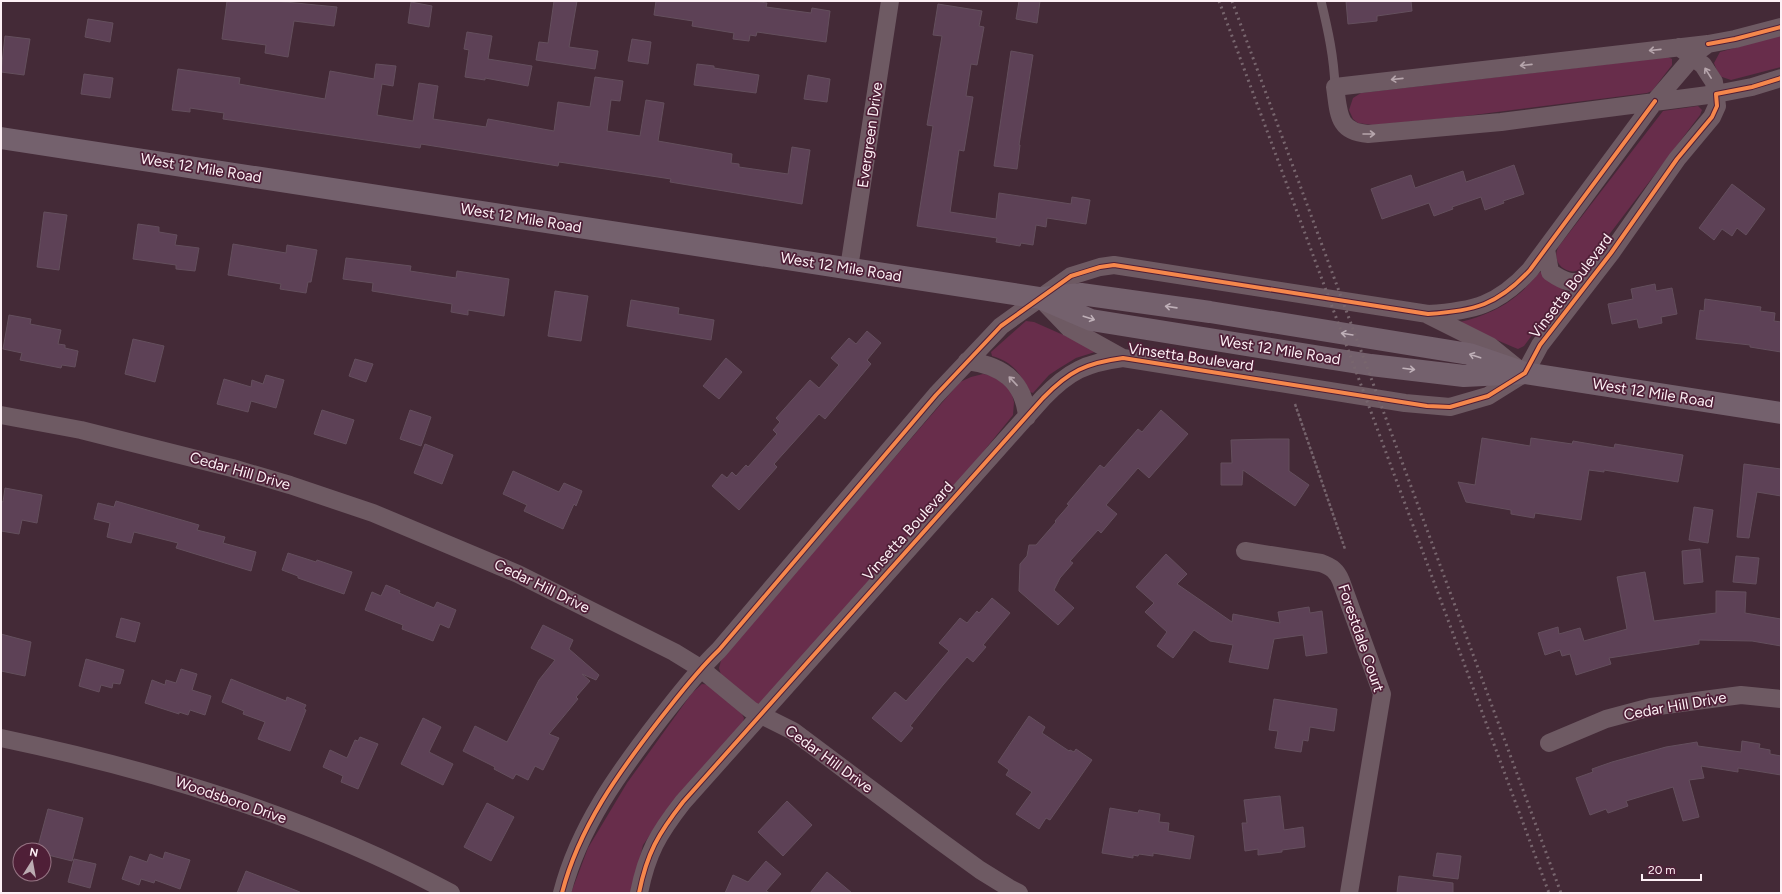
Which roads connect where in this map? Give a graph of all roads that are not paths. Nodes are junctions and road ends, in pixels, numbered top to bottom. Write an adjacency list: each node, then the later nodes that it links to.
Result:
1 (890, 1): 11 (street, Evergreen Drive)
2 (1320, 1): 6 (lane)
3 (1781, 27): 4 (street)
4 (1686, 52): 6 (street, one-way to 6); 7 (street, Vinsetta Boulevard, one-way to 4); 8 (street)
5 (1781, 78): 7 (street)
6 (1335, 87): 8 (street, one-way to 8)
7 (1716, 94): 8 (street); 12 (street, Vinsetta Boulevard)
8 (1655, 102): 10 (street)
9 (1, 138): 11 (main road, West 12 Mile Road)
10 (1546, 249): 12 (street, Vinsetta Boulevard); 14 (street)
11 (850, 268): 13 (main road, West 12 Mile Road)
12 (1590, 280): 17 (street, Vinsetta Boulevard)
13 (1040, 298): 14 (street); 15 (street, Vinsetta Boulevard); 16 (street); 17 (main road, West 12 Mile Road)
14 (1428, 314): 17 (street, one-way to 14)
15 (1123, 358): 17 (street, Vinsetta Boulevard); 20 (street, Vinsetta Boulevard)
16 (967, 361): 20 (street, one-way to 16); 22 (street)
17 (1525, 373): 18 (main road, West 12 Mile Road)
18 (1781, 412)
19 (1, 415): 22 (street, Cedar Hill Drive)
20 (1027, 417): 24 (street, Vinsetta Boulevard)
21 (1245, 551): 31 (street, Forestdale Court)
22 (700, 668): 24 (street, Cedar Hill Drive); 28 (street)
23 (1781, 699): 26 (street, Cedar Hill Drive)
24 (760, 714): 29 (street, Vinsetta Boulevard); 30 (street, Cedar Hill Drive)
25 (1, 738): 27 (street, Woodsboro Drive)
26 (1549, 743)
27 (451, 893)
28 (562, 893)
29 (639, 893)
30 (1019, 893)
31 (1349, 893)

